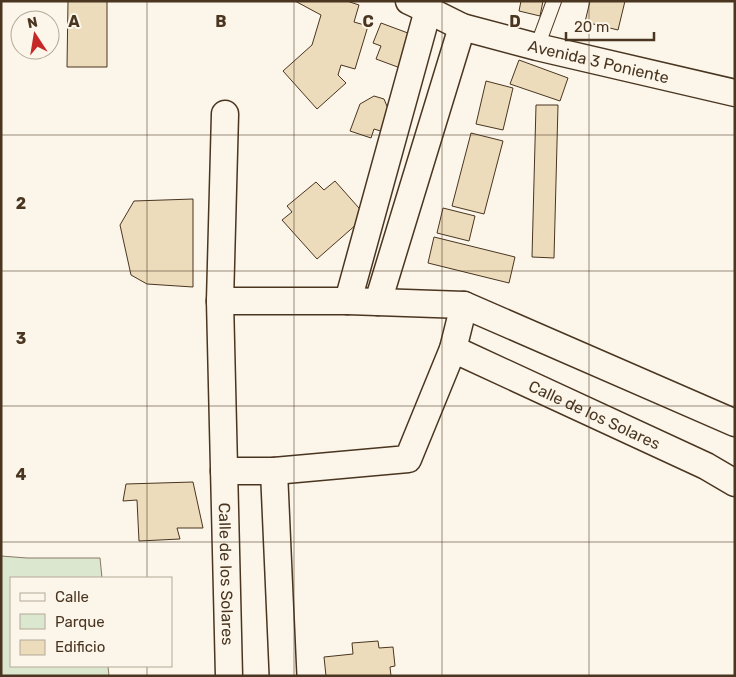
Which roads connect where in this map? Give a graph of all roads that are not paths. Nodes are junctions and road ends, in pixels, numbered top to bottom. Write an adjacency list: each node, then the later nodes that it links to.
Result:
1 (554, 1): 4 (lane)
2 (419, 6): 3 (street, Avenida 3 Poniente); 8 (street)
3 (462, 28): 4 (street, Avenida 3 Poniente); 9 (street)
4 (537, 47): 5 (street, Avenida 3 Poniente)
5 (735, 93)
6 (225, 114): 7 (street, Calle de los Solares)
7 (220, 301): 8 (street); 14 (street, Calle de los Solares)
8 (348, 301): 9 (street)
9 (378, 302): 10 (street)
10 (464, 305): 11 (street); 12 (street)
11 (452, 349): 13 (street); 15 (street, Calle de los Solares)
12 (735, 422)
13 (274, 470): 14 (street); 17 (street)
14 (224, 471): 16 (street, Calle de los Solares)
15 (735, 483)
16 (229, 676)
17 (283, 676)

